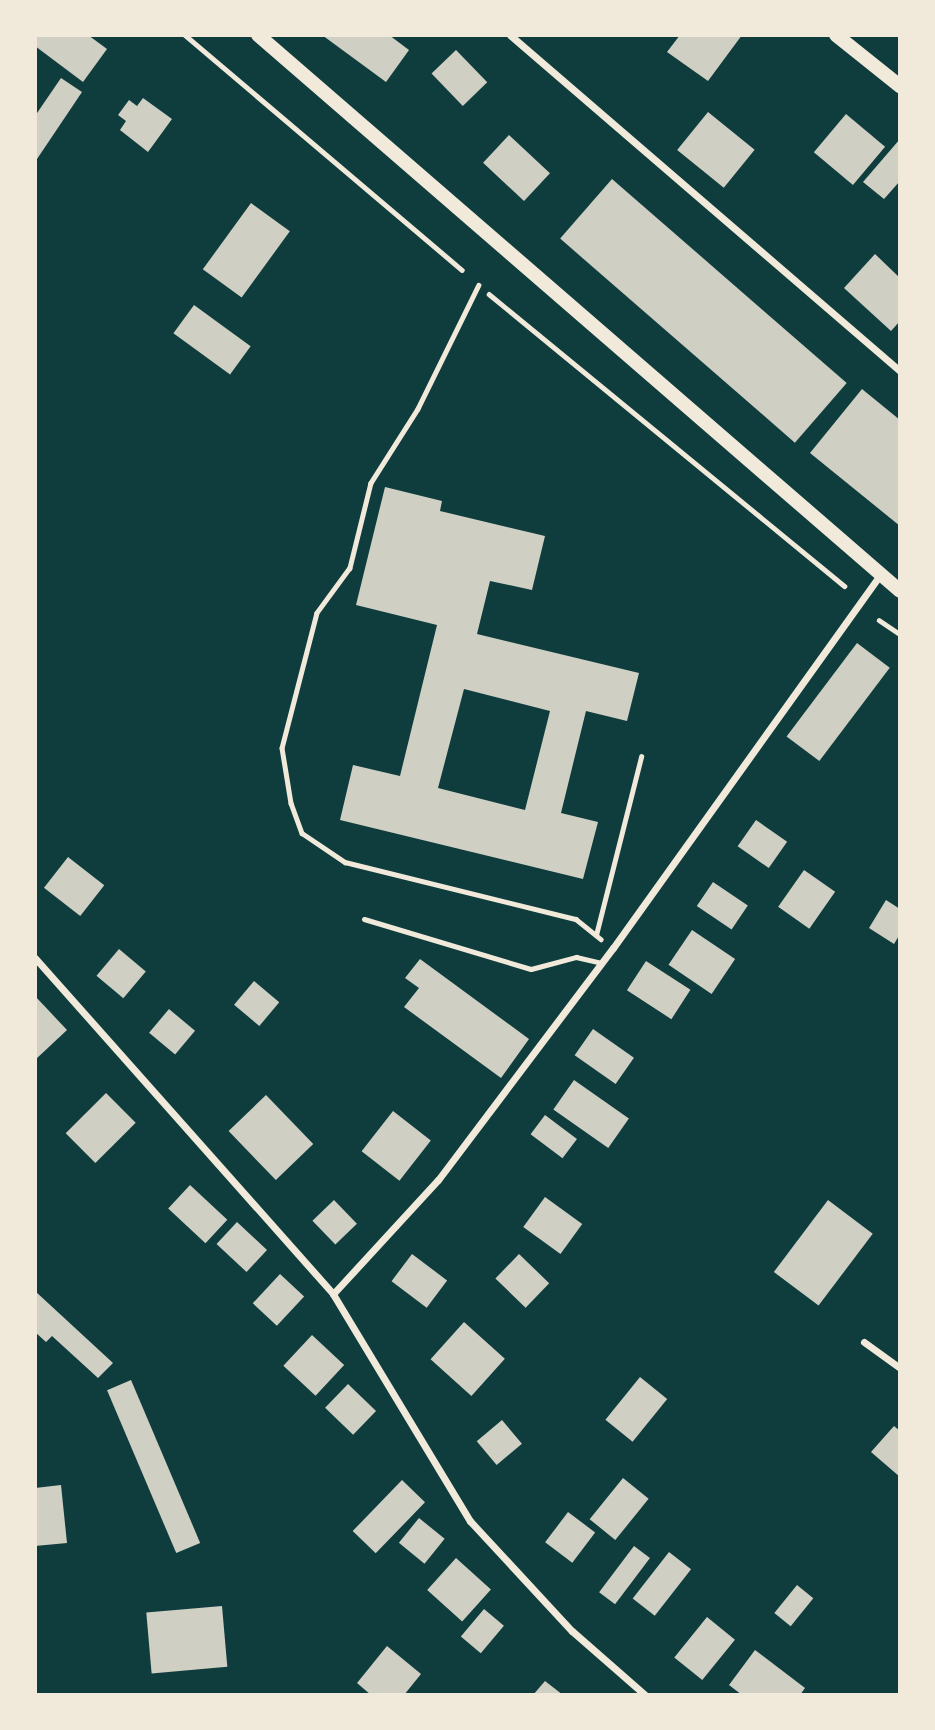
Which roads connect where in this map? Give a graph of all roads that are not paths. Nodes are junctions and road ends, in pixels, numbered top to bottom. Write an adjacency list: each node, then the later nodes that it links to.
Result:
1 (258, 35): 6 (main road)
2 (510, 35): 5 (street)
3 (836, 35): 4 (main road)
4 (900, 86)
5 (900, 371)
6 (880, 575): 7 (main road); 10 (street)
7 (900, 591)
8 (364, 919): 10 (lane)
9 (35, 958): 11 (street)
10 (601, 963): 11 (street)
11 (333, 1294): 14 (street)
12 (864, 1342): 13 (street)
13 (900, 1368)
14 (645, 1695)

